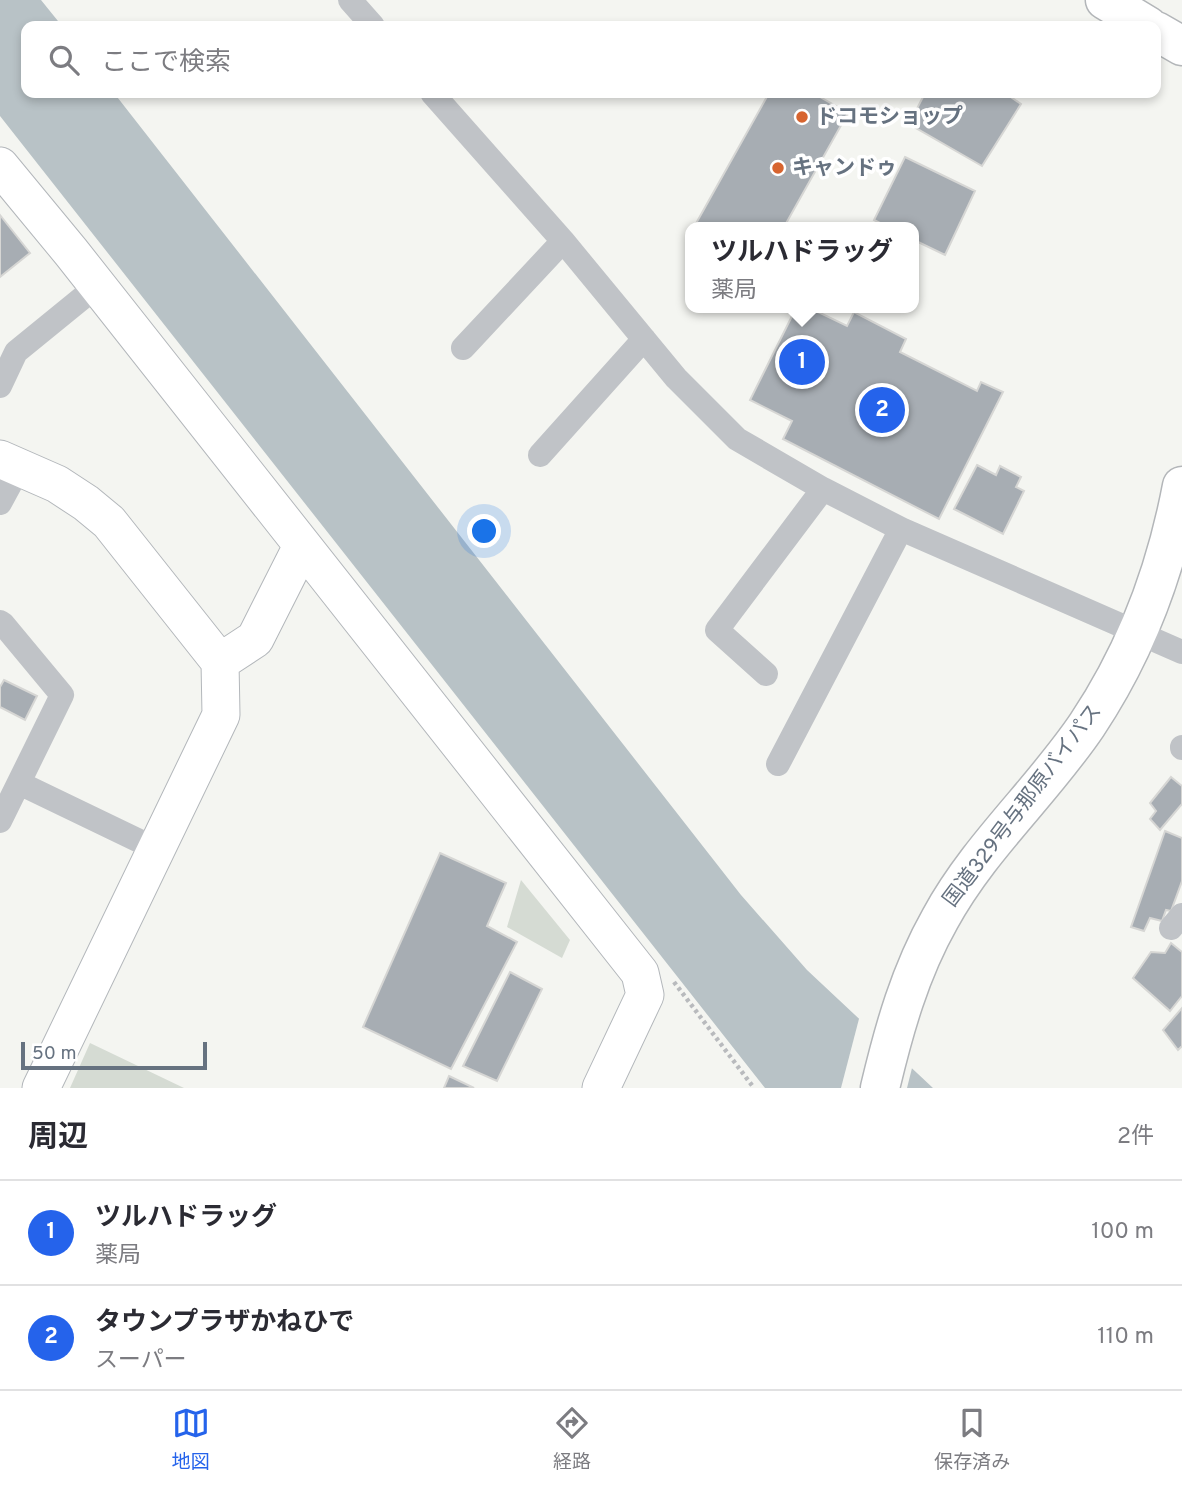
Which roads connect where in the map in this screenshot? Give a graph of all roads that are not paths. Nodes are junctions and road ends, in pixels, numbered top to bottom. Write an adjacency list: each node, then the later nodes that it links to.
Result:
1 (350, 0): 3 (street)
2 (1105, 0): 4 (highway)
3 (369, 21)
4 (1140, 21)
5 (1161, 34): 6 (highway)
6 (1182, 46)
7 (436, 98): 9 (street)
8 (4, 179): 10 (street)
9 (563, 241): 11 (street); 12 (street)
10 (97, 286): 13 (street); 20 (street)
11 (644, 339): 14 (street); 17 (street)
12 (463, 348)
13 (0, 386)
14 (540, 455)
15 (9, 463): 18 (street); 24 (street)
16 (1182, 486): 22 (highway, 国道329号与那原バイパス)
17 (823, 489): 19 (street); 25 (street)
18 (0, 503)
19 (901, 529): 22 (street); 26 (street)
20 (302, 546): 24 (street); 31 (street)
21 (0, 622): 27 (street)
22 (1138, 633): 23 (street); 32 (highway, 国道329号与那原バイパス)
23 (1182, 652)
24 (220, 662): 29 (street)
25 (766, 674)
26 (778, 764)
27 (19, 783): 28 (street); 29 (street)
28 (0, 821)
29 (156, 849): 30 (street)
30 (41, 1088)
31 (601, 1088)
32 (880, 1088)

